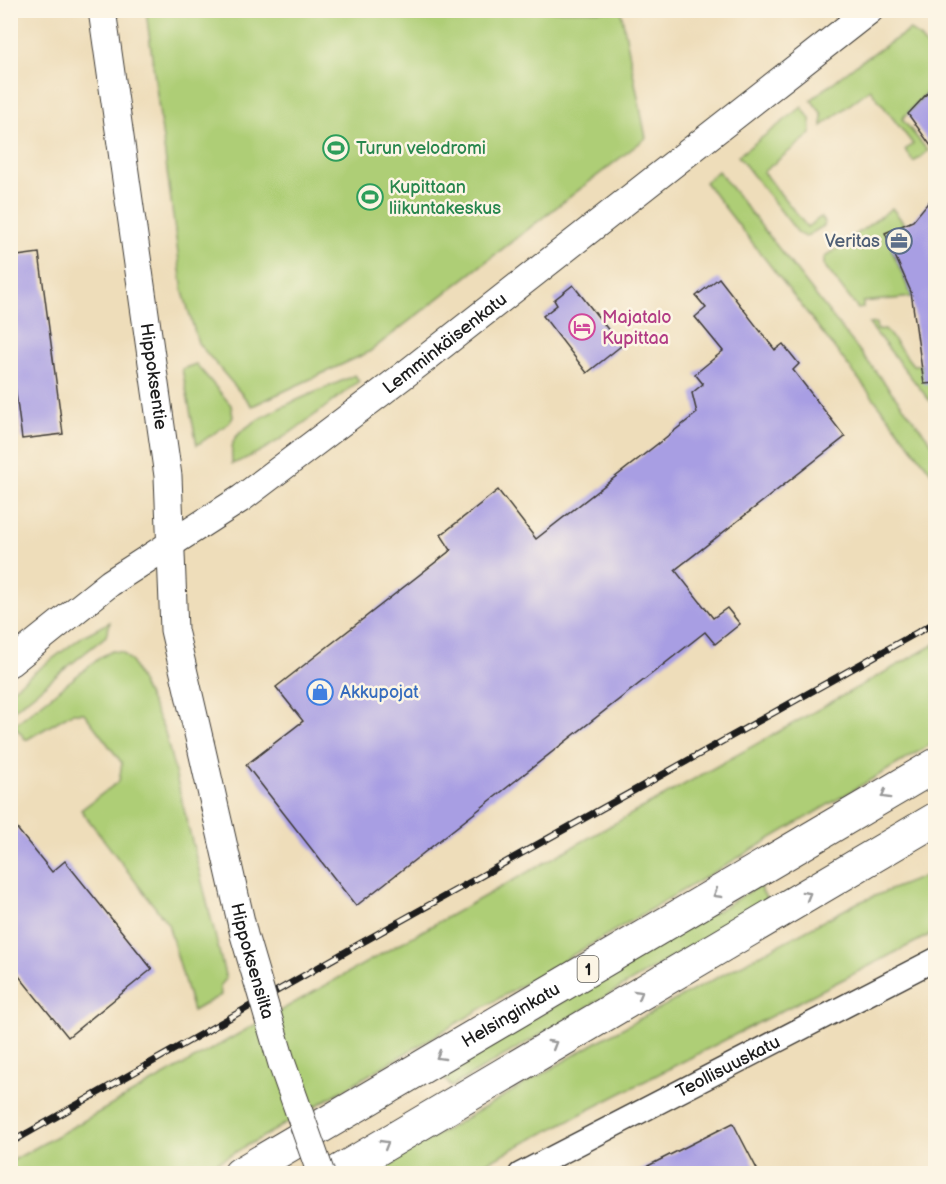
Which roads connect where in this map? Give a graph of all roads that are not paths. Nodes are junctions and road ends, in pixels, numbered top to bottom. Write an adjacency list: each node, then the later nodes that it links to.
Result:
1 (102, 10): 3 (street, Hippoksentie)
2 (870, 10): 3 (street, Lemminkäisenkatu)
3 (171, 543): 4 (street, Lemminkäisenkatu); 5 (street, Hippoksentie)
4 (10, 663)
5 (200, 742): 10 (street, Hippoksensilta, bridge)
6 (936, 765): 9 (highway, Helsinginkatu / 1, one-way to 9)
7 (936, 819): 11 (highway, one-way to 7)
8 (936, 959): 12 (street, Teollisuuskatu)
9 (240, 1173)
10 (321, 1173)
11 (334, 1173)
12 (520, 1173)

